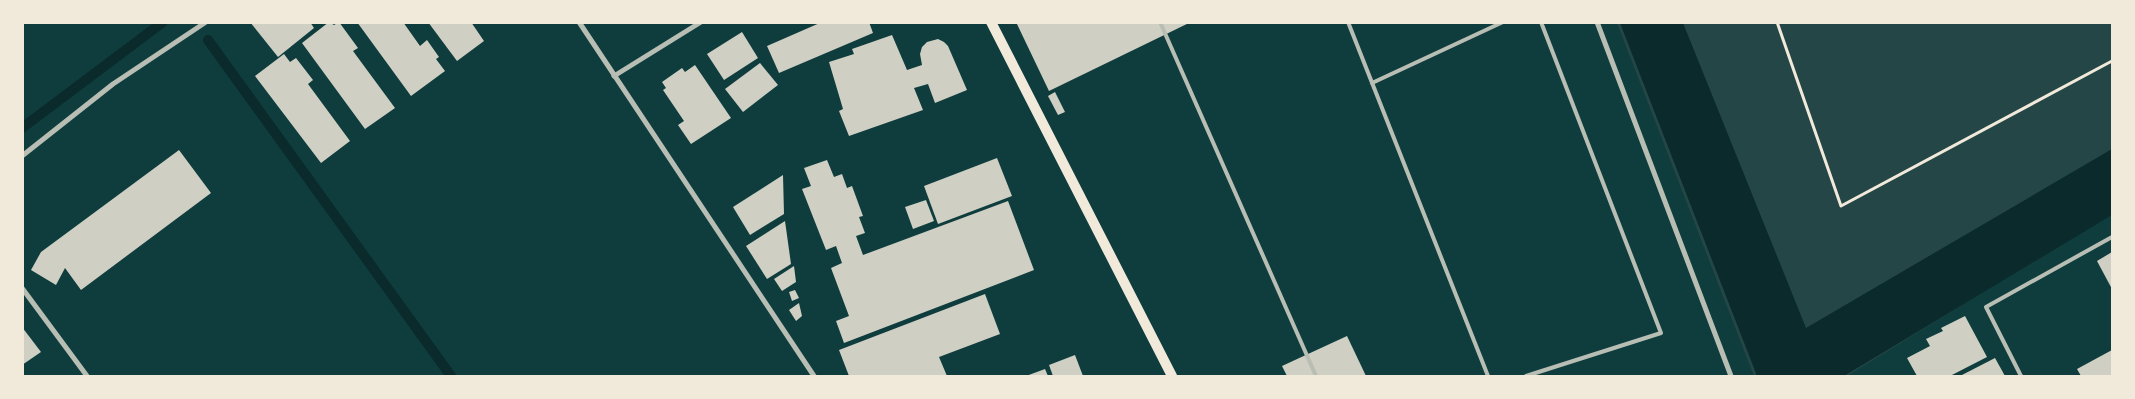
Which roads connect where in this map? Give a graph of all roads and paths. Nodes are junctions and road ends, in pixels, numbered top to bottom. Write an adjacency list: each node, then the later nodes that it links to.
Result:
1 (206, 22): 14 (street)
2 (579, 22): 12 (street)
3 (701, 22): 12 (street)
4 (991, 22): 19 (main road)
5 (1160, 22): 20 (lane)
6 (1348, 22): 13 (lane)
7 (1503, 22): 13 (lane)
8 (1540, 22): 22 (lane)
9 (1598, 22): 23 (street)
10 (1778, 22): 11 (path)
11 (2112, 61)
12 (614, 76): 18 (street)
13 (1372, 83): 21 (lane)
14 (22, 156)
15 (2112, 236): 24 (lane)
16 (22, 288): 17 (street)
17 (87, 376)
18 (814, 376)
19 (1172, 376)
20 (1316, 376)
21 (1488, 376)
22 (1526, 376)
23 (1731, 376)
24 (2021, 376)

